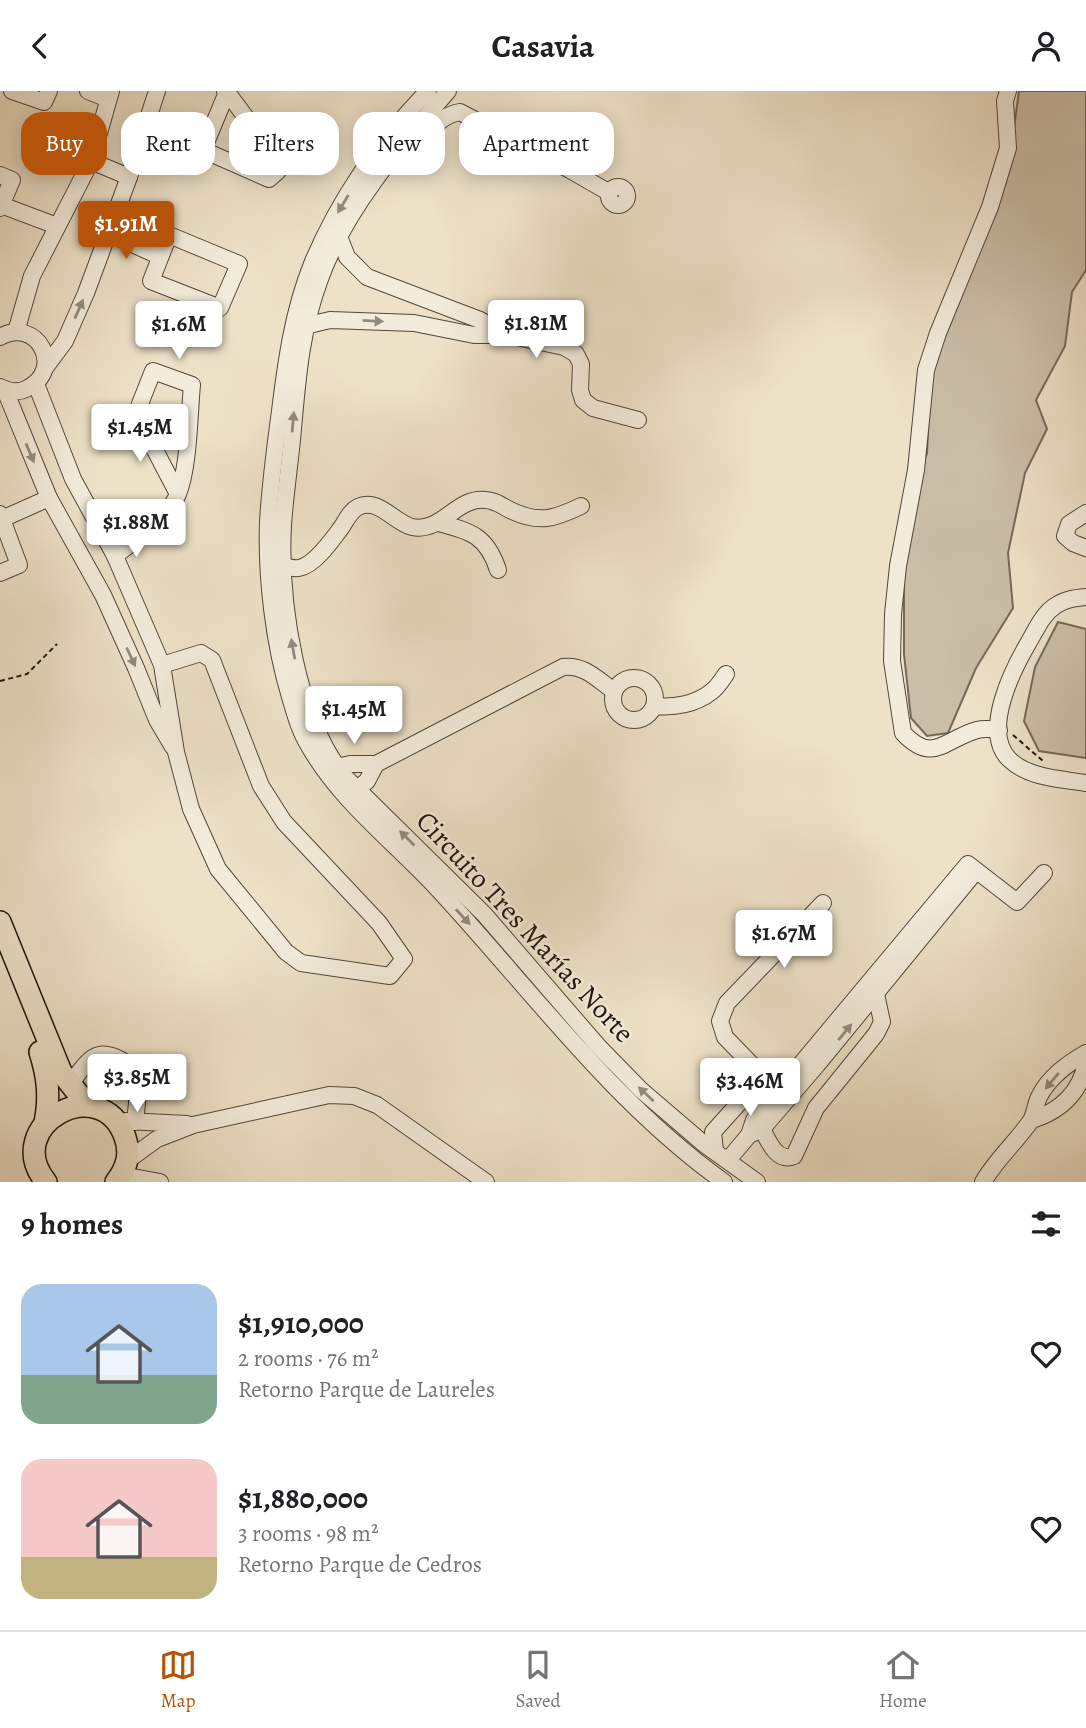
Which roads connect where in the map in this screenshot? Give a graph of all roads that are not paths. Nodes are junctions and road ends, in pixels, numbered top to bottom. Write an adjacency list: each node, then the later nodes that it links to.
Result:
1 (12, 91): 2 (street)
2 (49, 91)
3 (88, 91): 10 (street)
4 (157, 91): 21 (street)
5 (428, 91): 12 (street, Circuito Tres Marías Norte)
6 (448, 91): 13 (street, Circuito Tres Marías Norte)
7 (454, 91): 14 (street)
8 (1008, 91): 56 (street)
9 (226, 92): 9 (street)
10 (110, 95): 11 (street)
11 (105, 112)
12 (409, 112)
13 (430, 112)
14 (460, 112)
15 (107, 168): 21 (street)
16 (0, 175): 23 (street)
17 (84, 175): 24 (street)
18 (362, 175): 43 (street, Circuito Tres Marías Norte, one-way to 43)
19 (380, 175): 26 (street, Circuito Tres Marías Norte)
20 (579, 175): 22 (street)
21 (129, 177): 25 (street)
22 (610, 193)
23 (1, 207): 24 (street)
24 (57, 226): 31 (street)
25 (108, 233): 27 (street); 33 (street, one-way to 25)
26 (340, 239): 28 (street); 30 (street, Circuito Tres Marías Norte)
27 (159, 256): 27 (street)
28 (418, 297): 29 (street); 32 (street)
29 (414, 323): 30 (street, one-way to 29); 32 (street)
30 (305, 326): 43 (street, Circuito Tres Marías Norte, one-way to 30)
31 (6, 333): 33 (street)
32 (508, 335): 36 (street)
33 (46, 367): 34 (street)
34 (36, 384): 35 (street); 45 (street)
35 (2, 388): 38 (street, one-way to 38)
36 (638, 420)
37 (178, 494): 37 (street); 45 (street)
38 (49, 498): 41 (street); 50 (street)
39 (581, 506): 42 (street)
40 (1086, 513): 44 (street)
41 (1, 517): 48 (street)
42 (438, 523): 46 (street); 47 (street)
43 (275, 524): 46 (street, Circuito Tres Marías Norte); 83 (street, Circuito Tres Marías Norte, one-way to 83)
44 (1086, 548)
45 (115, 556): 49 (street)
46 (283, 566): 59 (street, Circuito Tres Marías Norte, one-way to 46)
47 (498, 570)
48 (0, 573)
49 (127, 584): 50 (street); 52 (street)
50 (103, 595): 57 (street, one-way to 57)
51 (1086, 597): 56 (street)
52 (162, 665): 57 (street); 57 (street)
53 (726, 674): 55 (street)
54 (614, 691): 55 (street); 55 (street); 58 (street)
55 (655, 706)
56 (999, 730): 60 (street)
57 (176, 752)
58 (376, 764): 59 (street); 61 (street)
59 (337, 767): 61 (street, Circuito Tres Marías Norte)
60 (1086, 783)
61 (356, 790): 75 (street, Circuito Tres Marías Norte, one-way to 61)
62 (1044, 873): 66 (street)
63 (823, 903): 76 (street)
64 (0, 922): 69 (main road)
65 (0, 956): 73 (main road)
66 (876, 986): 77 (street); 77 (street)
67 (1086, 1053): 71 (street, one-way to 71)
68 (1086, 1063): 71 (street)
69 (70, 1084): 70 (main road); 72 (street)
70 (88, 1106): 72 (main road); 73 (main road)
71 (1032, 1120): 85 (street)
72 (125, 1121): 74 (street); 79 (main road)
73 (45, 1123): 80 (main road)
74 (193, 1125): 79 (street); 82 (street)
75 (688, 1131): 76 (street); 78 (street, Circuito Tres Marías Norte)
76 (713, 1132): 78 (street)
77 (755, 1132): 78 (street)
78 (721, 1156): 84 (street, Circuito Tres Marías Norte)
79 (122, 1172): 81 (street)
80 (46, 1182)
81 (160, 1182)
82 (486, 1182)
83 (724, 1182)
84 (757, 1182)
85 (983, 1182)

